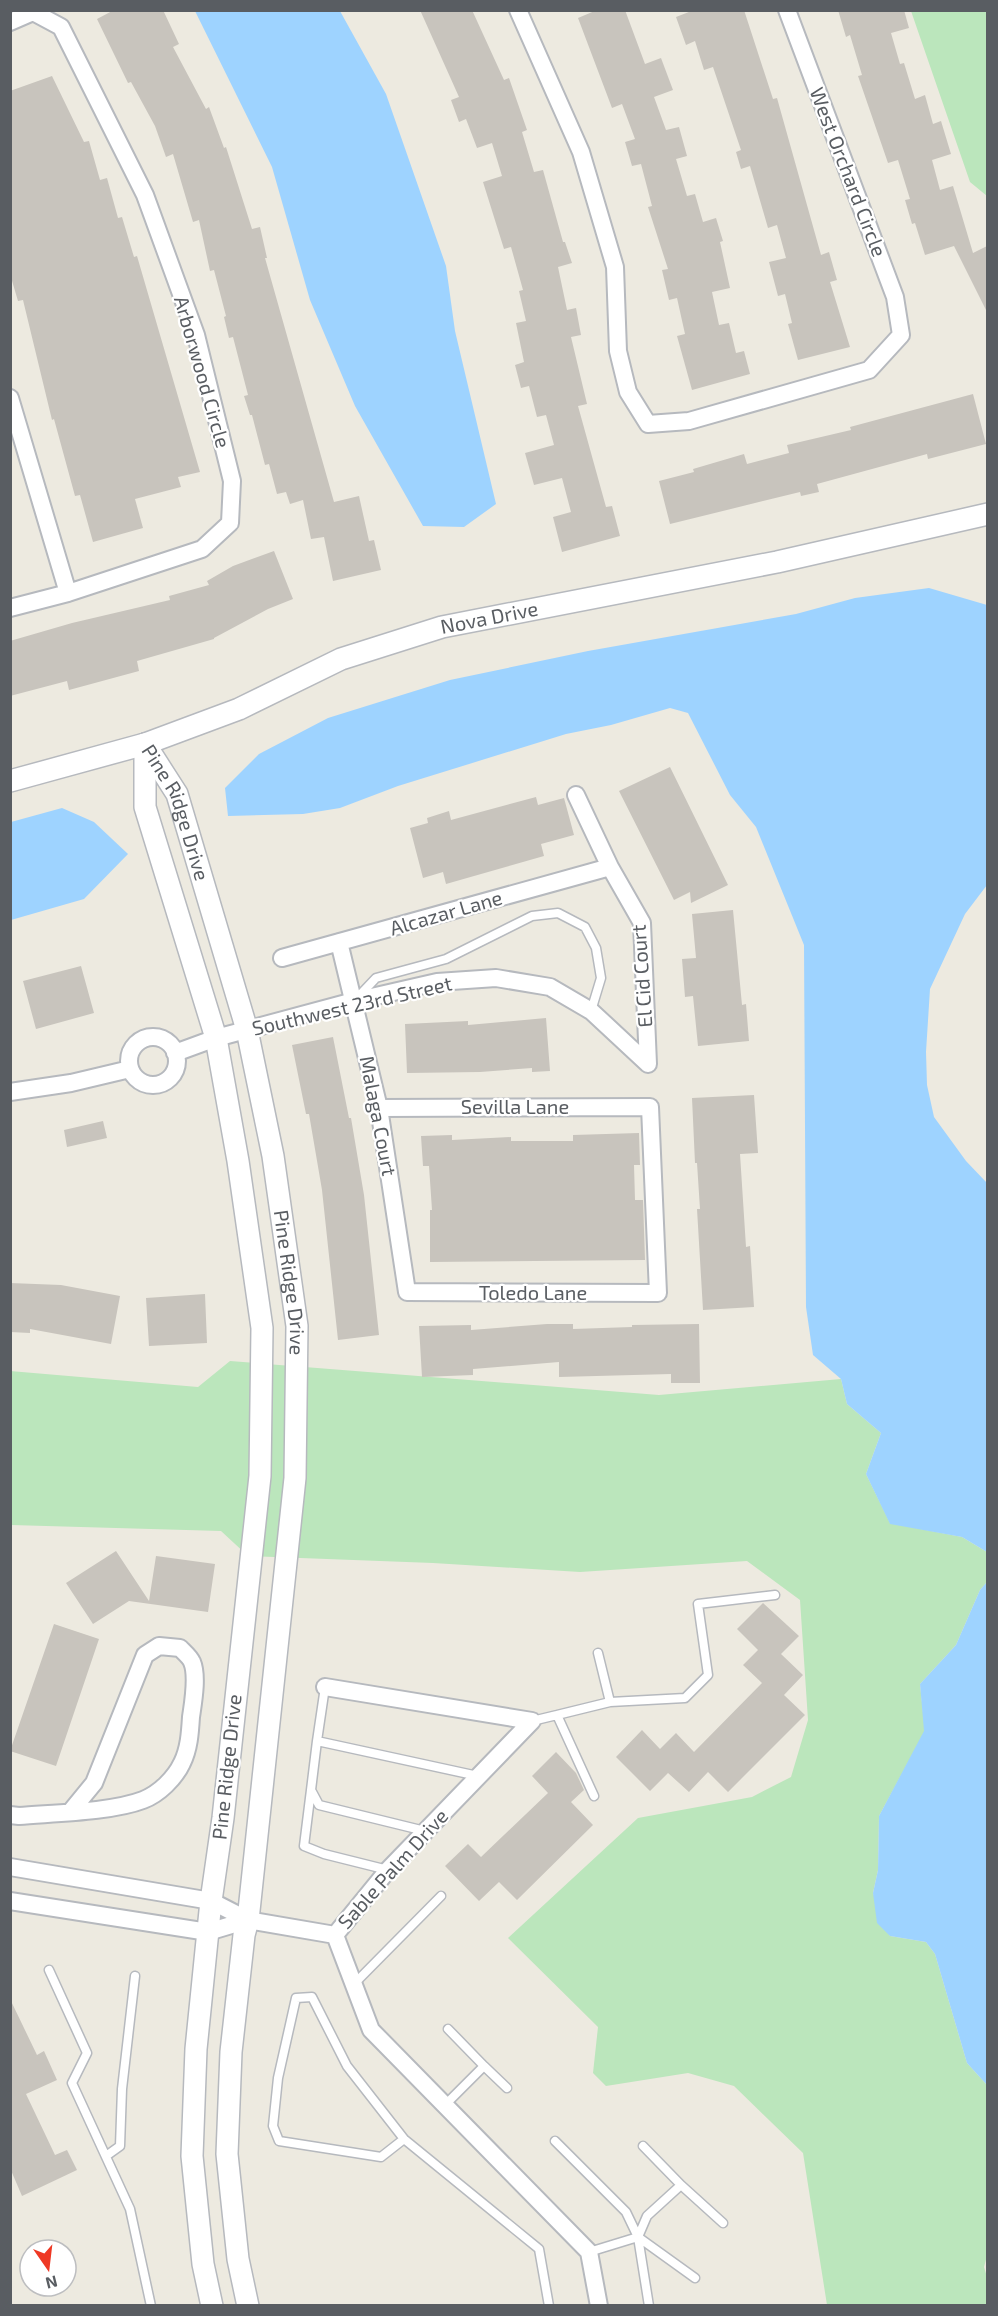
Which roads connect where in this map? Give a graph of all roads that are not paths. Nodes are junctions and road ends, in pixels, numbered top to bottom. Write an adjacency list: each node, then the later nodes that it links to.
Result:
1 (518, 10): 2 (street, West Orchard Circle)
2 (787, 10)
3 (33, 11): 4 (street, Arborwood Circle); 7 (street, Arborwood Circle)
4 (10, 22)
5 (10, 398): 7 (street)
6 (987, 514): 9 (street, Nova Drive)
7 (68, 592): 8 (street, Arborwood Circle)
8 (10, 608)
9 (145, 744): 10 (street, Nova Drive); 17 (street, Pine Ridge Drive); 18 (street, Pine Ridge Drive)
10 (10, 781)
11 (576, 795): 12 (street, El Cid Court)
12 (610, 867): 13 (street, Alcazar Lane); 20 (street, El Cid Court)
13 (339, 942): 14 (street, Alcazar Lane); 15 (street, Malaga Court)
14 (282, 958)
15 (354, 1001): 16 (street, Southwest 23rd Street); 16 (lane); 17 (street, Southwest 23rd Street); 23 (street, Malaga Court)
16 (591, 1011): 20 (street, Southwest 23rd Street)
17 (248, 1030): 18 (street, Southwest 23rd Street); 44 (street, Pine Ridge Drive)
18 (216, 1038): 19 (street, Southwest 23rd Street); 43 (street, Pine Ridge Drive)
19 (175, 1053): 21 (street); 21 (street)
20 (648, 1064)
21 (130, 1070): 22 (street)
22 (10, 1092)
23 (379, 1108): 24 (street, Malaga Court); 25 (street, Sevilla Lane)
24 (407, 1292): 25 (street, Toledo Lane)
25 (658, 1293)
26 (775, 1595): 29 (lane)
27 (598, 1653): 29 (lane)
28 (325, 1687): 31 (street); 32 (lane)
29 (610, 1702): 30 (lane)
30 (557, 1715): 31 (lane); 35 (lane)
31 (532, 1721): 33 (street, Sable Palm Drive)
32 (317, 1741): 33 (lane); 34 (lane)
33 (478, 1776): 38 (street, Sable Palm Drive)
34 (311, 1790): 38 (lane); 40 (lane)
35 (594, 1796)
36 (71, 1811): 36 (street); 37 (street)
37 (10, 1815)
38 (425, 1831): 40 (street, Sable Palm Drive)
39 (10, 1867): 43 (street)
40 (388, 1870): 46 (street, Sable Palm Drive)
41 (441, 1896): 49 (lane)
42 (10, 1901): 45 (street)
43 (211, 1901): 44 (street); 45 (street, Pine Ridge Drive)
44 (248, 1920): 45 (street); 46 (street); 65 (street, Pine Ridge Drive)
45 (208, 1932): 64 (street, Pine Ridge Drive)
46 (335, 1935): 49 (street, Sable Palm Drive)
47 (49, 1970): 57 (lane)
48 (135, 1976): 57 (lane)
49 (354, 1984): 53 (street, Sable Palm Drive)
50 (448, 2029): 51 (lane)
51 (484, 2066): 52 (lane); 53 (lane)
52 (507, 2088)
53 (445, 2105): 61 (street, Sable Palm Drive)
54 (404, 2139): 54 (lane); 66 (lane)
55 (555, 2141): 60 (lane)
56 (643, 2146): 58 (lane)
57 (106, 2156): 63 (lane)
58 (681, 2185): 59 (lane); 60 (lane)
59 (723, 2223)
60 (638, 2237): 61 (lane); 62 (lane); 68 (lane)
61 (589, 2252): 67 (street)
62 (695, 2278)
63 (151, 2306)
64 (212, 2306)
65 (248, 2306)
66 (549, 2306)
67 (599, 2306)
68 (650, 2306)

